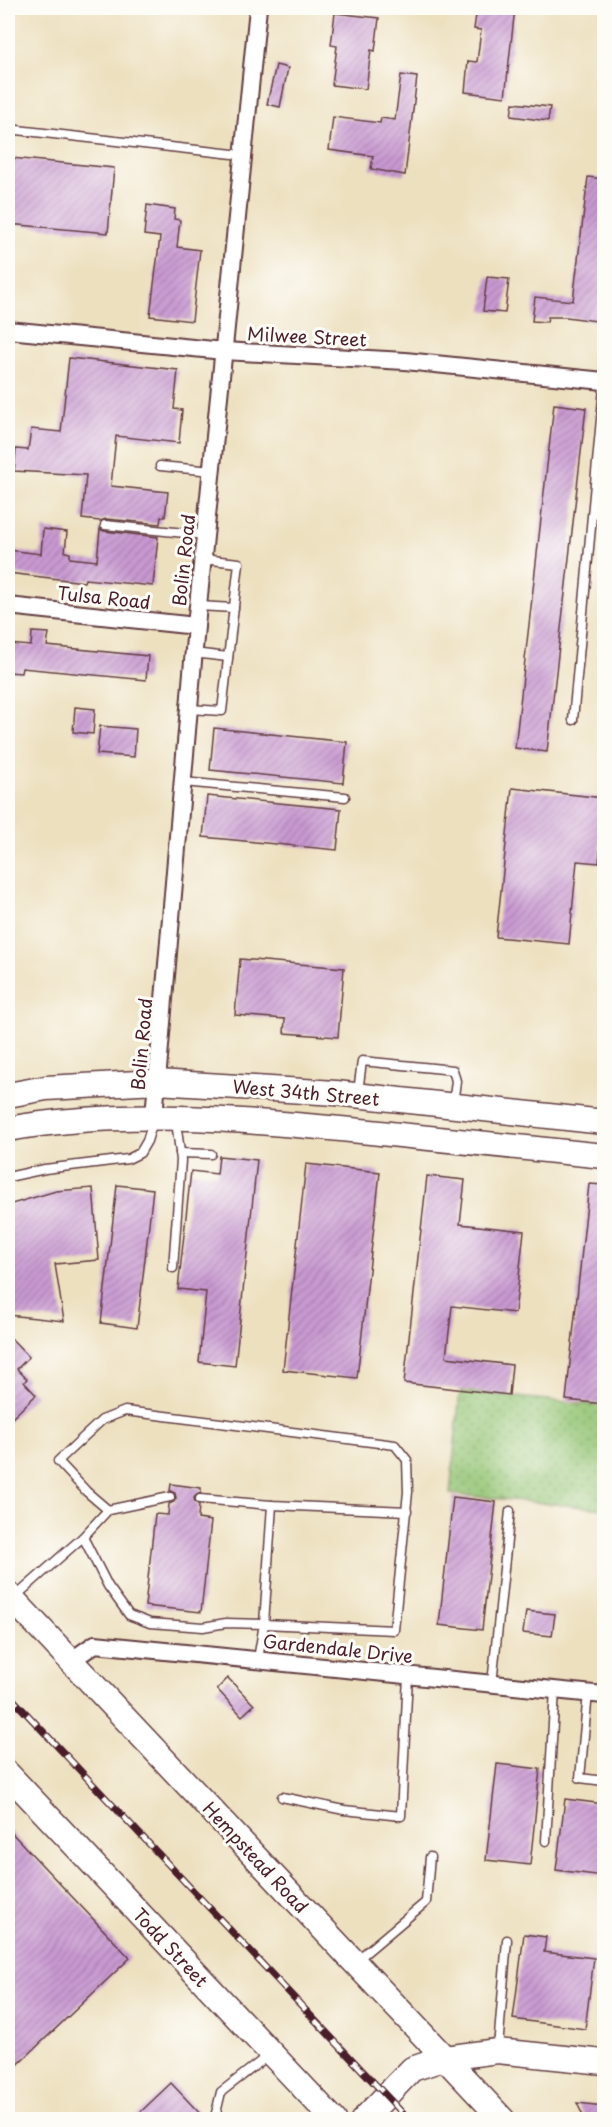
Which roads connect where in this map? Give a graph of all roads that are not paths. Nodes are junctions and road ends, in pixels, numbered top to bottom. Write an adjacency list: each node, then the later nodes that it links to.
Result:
1 (258, 8): 3 (street, Bolin Road)
2 (8, 129): 3 (lane)
3 (242, 155): 5 (street, Bolin Road)
4 (8, 330): 5 (street, Milwee Street)
5 (224, 351): 6 (street, Milwee Street); 9 (street, Bolin Road)
6 (604, 381)
7 (604, 387): 20 (lane)
8 (159, 466): 9 (lane)
9 (212, 471): 11 (street, Bolin Road)
10 (105, 525): 11 (lane)
11 (205, 535): 12 (street, Bolin Road)
12 (202, 559): 14 (street, Bolin Road); 15 (lane)
13 (8, 606): 16 (street, Tulsa Road)
14 (198, 606): 15 (lane); 16 (street, Bolin Road)
15 (234, 608): 18 (lane)
16 (196, 626): 17 (street, Bolin Road)
17 (194, 653): 18 (lane); 19 (street, Bolin Road)
18 (228, 657): 19 (lane)
19 (189, 709): 21 (street, Bolin Road)
20 (573, 720)
21 (183, 782): 22 (lane); 23 (street, Bolin Road)
22 (345, 796)
23 (157, 1082): 24 (main road, West 34th Street); 25 (main road, West 34th Street); 27 (street, Bolin Road)
24 (8, 1095)
25 (357, 1096): 26 (main road, West 34th Street); 26 (lane)
26 (445, 1105): 28 (main road, West 34th Street); 30 (main road)
27 (165, 1117): 29 (main road, West 34th Street); 30 (main road, West 34th Street); 31 (lane); 34 (lane)
28 (604, 1122)
29 (8, 1129)
30 (431, 1138): 33 (main road, West 34th Street)
31 (180, 1153): 32 (lane); 35 (lane)
32 (211, 1154)
33 (604, 1156)
34 (8, 1177)
35 (172, 1268)
36 (170, 1497): 39 (lane)
37 (200, 1499): 38 (lane)
38 (272, 1505): 40 (lane); 44 (lane)
39 (108, 1510): 40 (lane); 42 (lane)
40 (407, 1511): 44 (lane)
41 (510, 1511): 48 (lane)
42 (83, 1537): 43 (lane); 44 (lane)
43 (10, 1596): 46 (main road, Hempstead Road)
44 (264, 1624): 45 (lane)
45 (258, 1659): 46 (street, Gardendale Drive); 47 (street, Gardendale Drive)
46 (72, 1660): 57 (main road, Hempstead Road)
47 (408, 1676): 48 (street, Gardendale Drive); 53 (lane)
48 (492, 1684): 49 (street, Gardendale Drive)
49 (555, 1690): 50 (street, Gardendale Drive); 54 (lane)
50 (596, 1694): 52 (lane)
51 (8, 1774): 59 (main road, Todd Street)
52 (604, 1781)
53 (282, 1797)
54 (546, 1841)
55 (430, 1857): 57 (lane)
56 (507, 1940): 58 (lane)
57 (355, 1963): 60 (main road, Hempstead Road)
58 (497, 2051): 60 (main road); 61 (main road)
59 (271, 2053): 62 (lane); 63 (main road, Todd Street)
60 (445, 2058): 64 (main road); 65 (main road, Hempstead Road)
61 (604, 2062)
62 (222, 2120)
63 (334, 2120)
64 (363, 2120)
65 (503, 2120)

